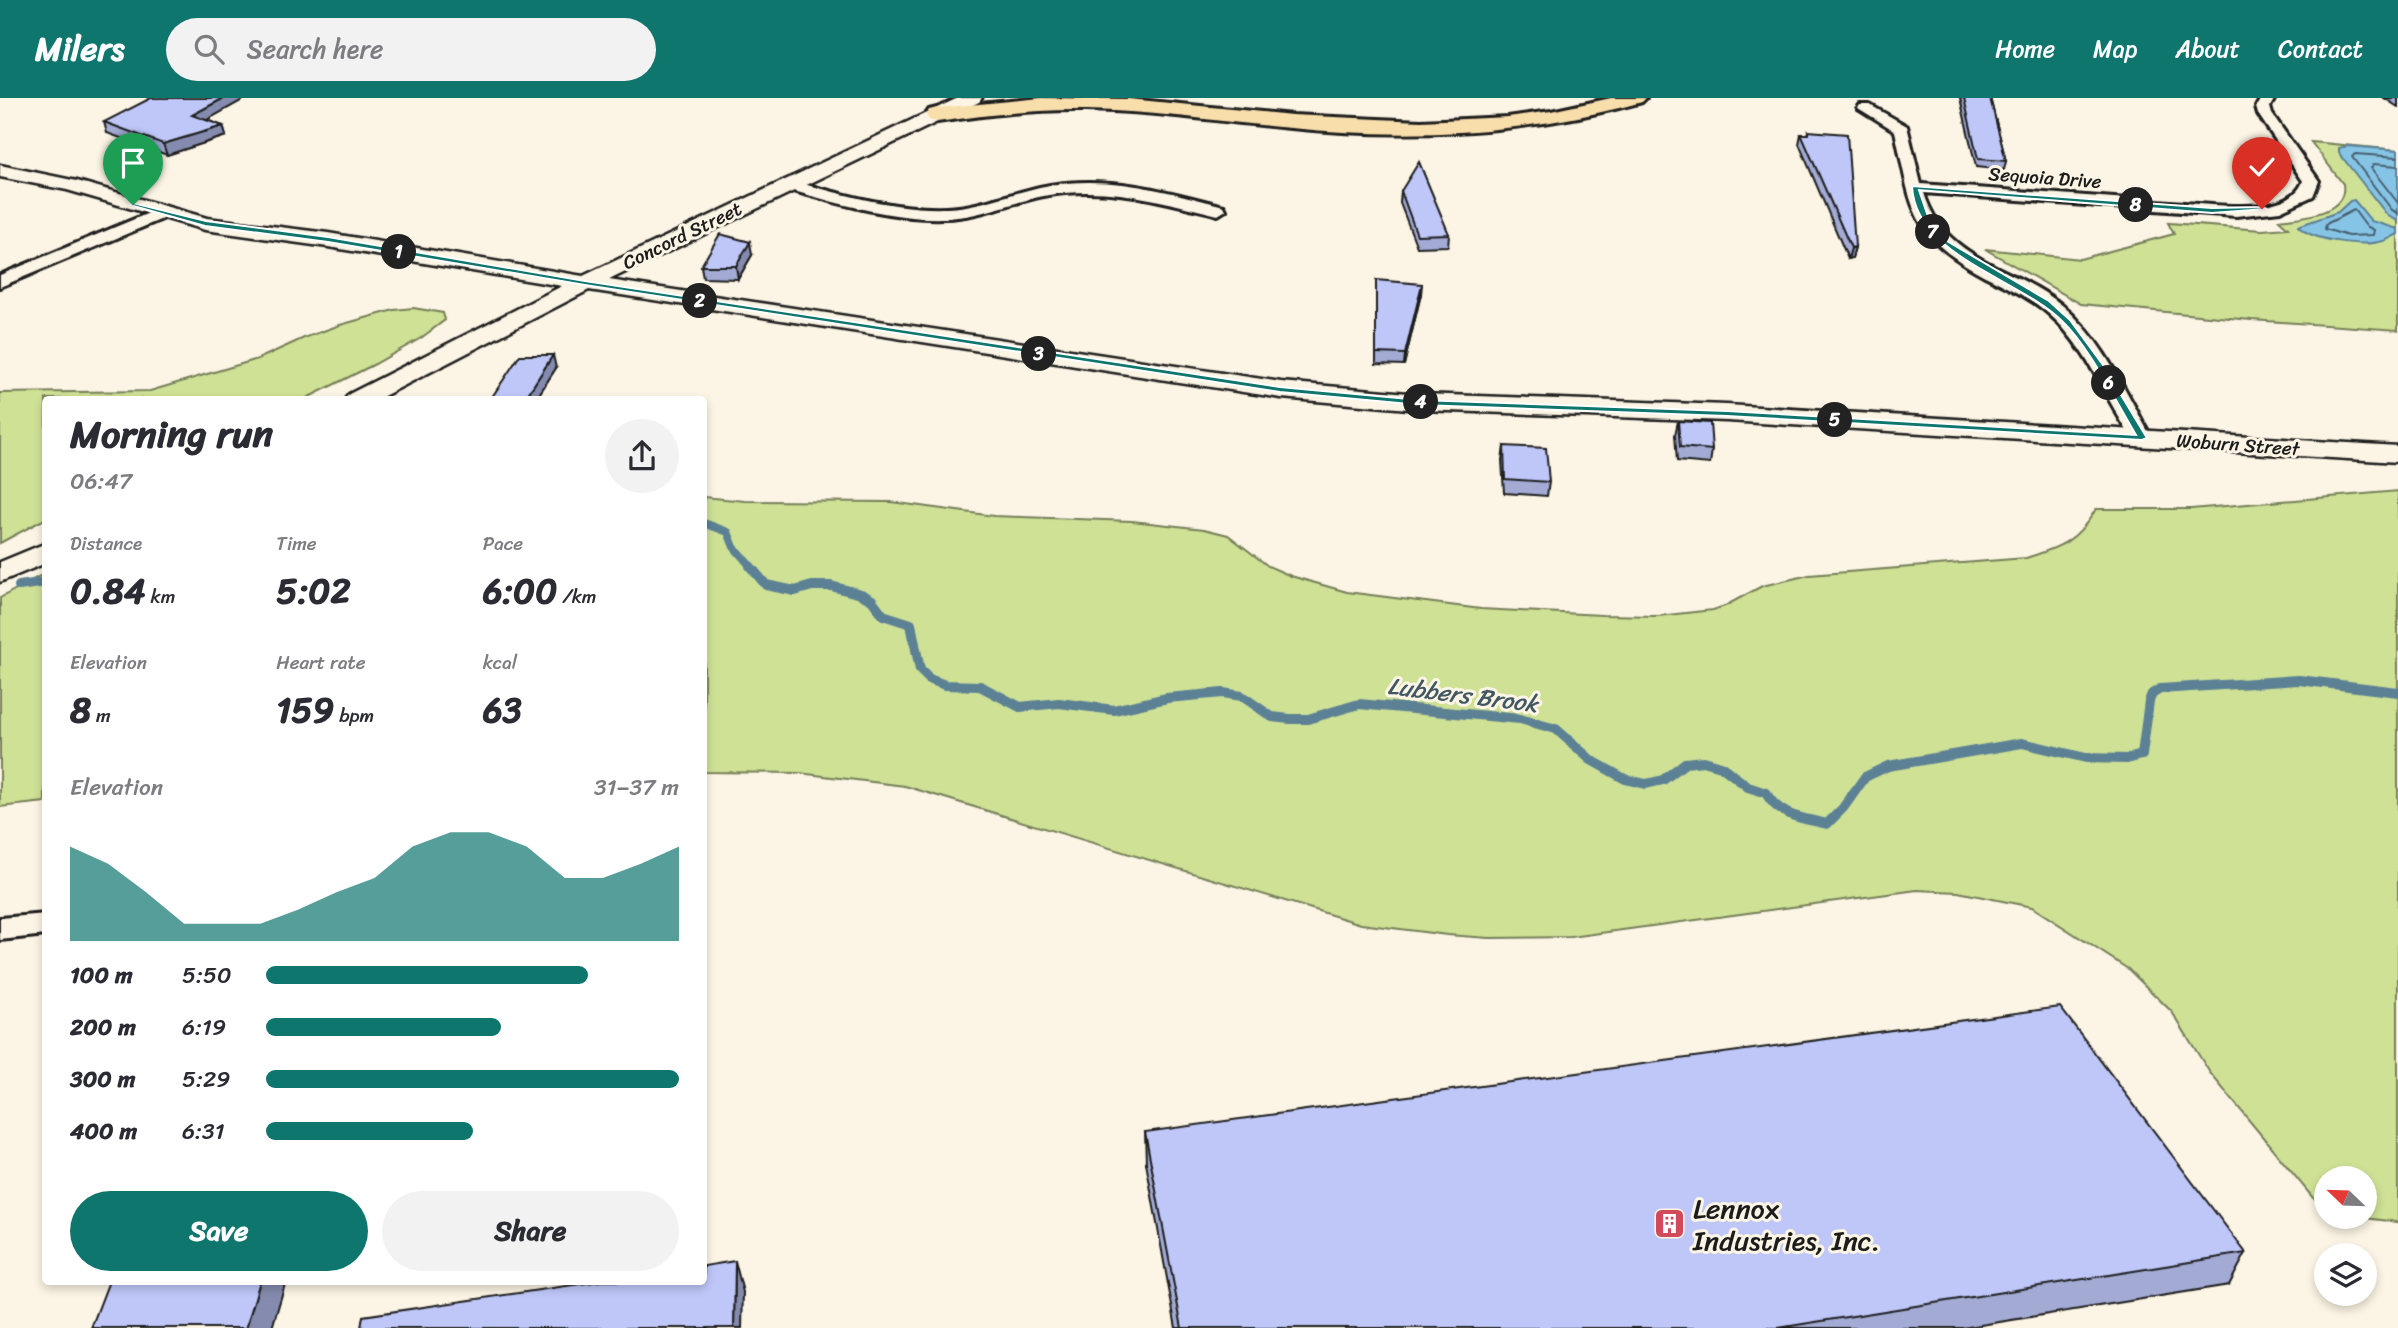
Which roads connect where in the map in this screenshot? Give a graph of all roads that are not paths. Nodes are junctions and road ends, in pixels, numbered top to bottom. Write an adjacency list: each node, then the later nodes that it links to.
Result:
1 (973, 98): 8 (street, Concord Street)
2 (1132, 98): 9 (highway)
3 (1194, 98): 4 (highway)
4 (1546, 98)
5 (1635, 98): 9 (highway)
6 (2268, 98): 12 (street, Sequoia Drive)
7 (1865, 108): 12 (street)
8 (937, 115): 9 (highway); 11 (street, Concord Street)
9 (1242, 116)
10 (0, 171): 14 (street, Woburn Street)
11 (788, 185): 13 (street); 16 (street, Concord Street)
12 (1915, 188): 18 (street)
13 (1218, 210)
14 (161, 213): 15 (street); 16 (street, Woburn Street)
15 (0, 282)
16 (585, 283): 17 (street, Concord Street); 18 (street, Woburn Street)
17 (364, 396)
18 (2142, 438): 19 (street, Woburn Street)
19 (2398, 454)
20 (42, 554): 21 (street)
21 (0, 573)
22 (42, 924): 23 (street)
23 (0, 929)

